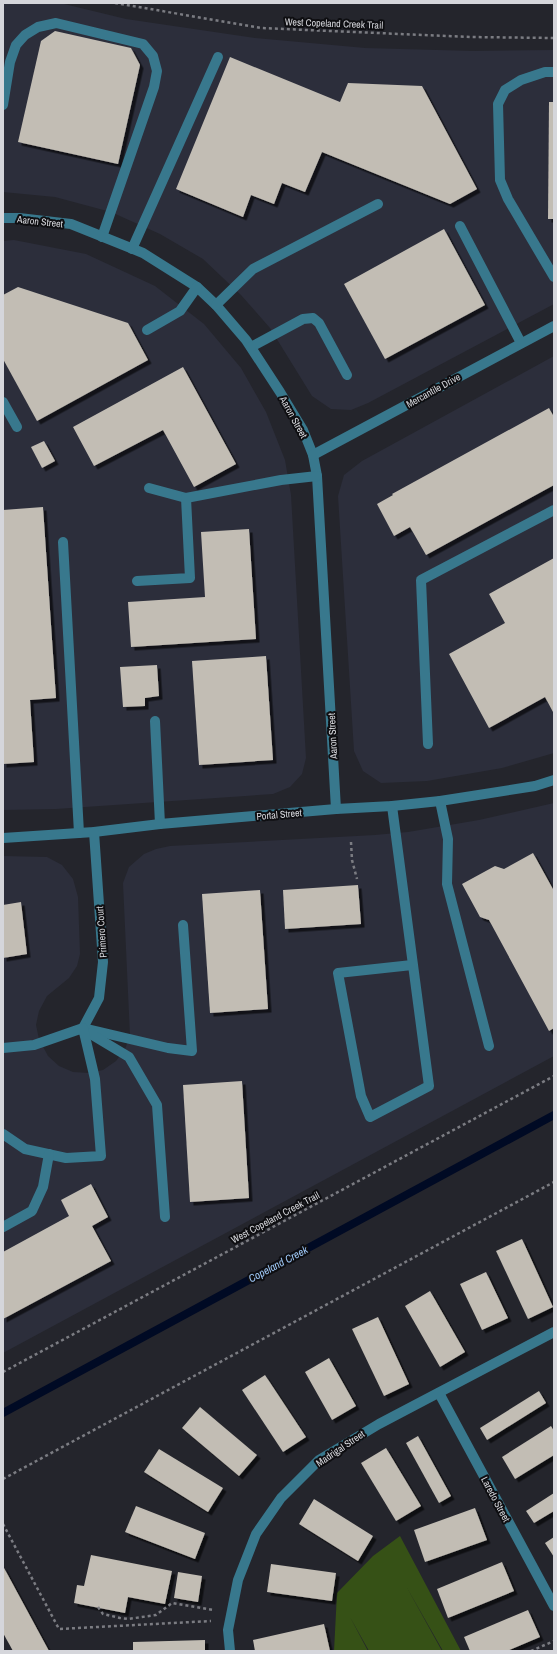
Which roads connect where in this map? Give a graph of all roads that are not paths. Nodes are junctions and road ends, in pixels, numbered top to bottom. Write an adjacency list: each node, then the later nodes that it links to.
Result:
1 (218, 57): 8 (street)
2 (554, 72): 9 (street)
3 (3, 105): 7 (street)
4 (378, 204): 11 (street)
5 (3, 218): 7 (street, Aaron Street)
6 (460, 226): 14 (street)
7 (102, 237): 8 (street, Aaron Street)
8 (132, 249): 10 (street, Aaron Street)
9 (554, 277)
10 (197, 287): 11 (street, Aaron Street); 13 (street)
11 (216, 305): 15 (street, Aaron Street)
12 (554, 326): 14 (street, Mercantile Drive)
13 (147, 330)
14 (521, 342): 19 (street, Mercantile Drive)
15 (251, 347): 16 (street); 19 (street, Aaron Street)
16 (347, 375)
17 (3, 402): 18 (street)
18 (17, 427)
19 (313, 455): 20 (street, Aaron Street)
20 (317, 476): 22 (street); 31 (street, Aaron Street)
21 (149, 488): 22 (street)
22 (186, 498): 25 (street)
23 (554, 510): 27 (street)
24 (62, 542): 34 (street)
25 (137, 581)
26 (155, 721): 32 (street)
27 (428, 744)
28 (554, 780): 29 (street, Portal Street)
29 (440, 801): 30 (street, Portal Street); 39 (street)
30 (392, 806): 31 (street, Portal Street); 37 (street)
31 (336, 809): 32 (street, Portal Street)
32 (160, 824): 33 (street, Portal Street)
33 (94, 832): 34 (street, Portal Street); 38 (street, Primero Court)
34 (79, 833): 35 (street, Portal Street)
35 (3, 838)
36 (183, 925): 38 (street)
37 (412, 965): 37 (street)
38 (83, 1028): 40 (street); 42 (street); 43 (street)
39 (489, 1046)
40 (3, 1048)
41 (3, 1134): 42 (street)
42 (49, 1154): 44 (street)
43 (165, 1217)
44 (3, 1227)
45 (554, 1332): 46 (street, Madrigal Street)
46 (439, 1393): 47 (street, Laredo Street); 48 (street, Madrigal Street)
47 (554, 1606)
48 (230, 1651)

